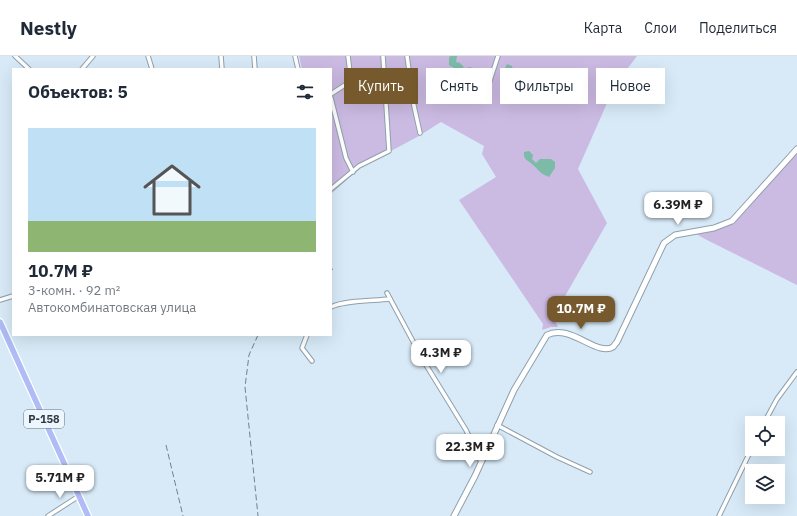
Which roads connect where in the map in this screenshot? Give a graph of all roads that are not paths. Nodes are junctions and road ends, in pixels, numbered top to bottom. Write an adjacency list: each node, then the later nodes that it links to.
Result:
1 (15, 56): 11 (street)
2 (93, 56): 12 (street)
3 (148, 56): 13 (street)
4 (221, 56): 14 (street)
5 (254, 56): 15 (street)
6 (295, 56): 16 (street)
7 (348, 56): 18 (street)
8 (383, 56): 22 (street)
9 (407, 56): 20 (street)
10 (498, 56): 17 (street)
11 (29, 68)
12 (83, 68)
13 (152, 68)
14 (222, 68)
15 (255, 68)
16 (298, 68)
17 (492, 74)
18 (332, 93)
19 (332, 102): 22 (street)
20 (420, 133)
21 (797, 149): 34 (street)
22 (353, 172): 23 (street)
23 (332, 188)
24 (387, 293): 26 (street)
25 (12, 296): 27 (street)
26 (390, 299): 28 (street); 36 (street)
27 (0, 300)
28 (332, 306)
29 (0, 322): 38 (main road, Р-158)
30 (307, 336): 31 (street)
31 (312, 361)
32 (797, 372): 33 (street)
33 (768, 416)
34 (497, 425): 36 (street); 37 (street)
35 (748, 456): 42 (street)
36 (481, 462): 41 (street)
37 (590, 472)
38 (80, 496): 39 (street); 40 (main road, Р-158)
39 (48, 516)
40 (88, 516)
41 (454, 516)
42 (719, 516)

